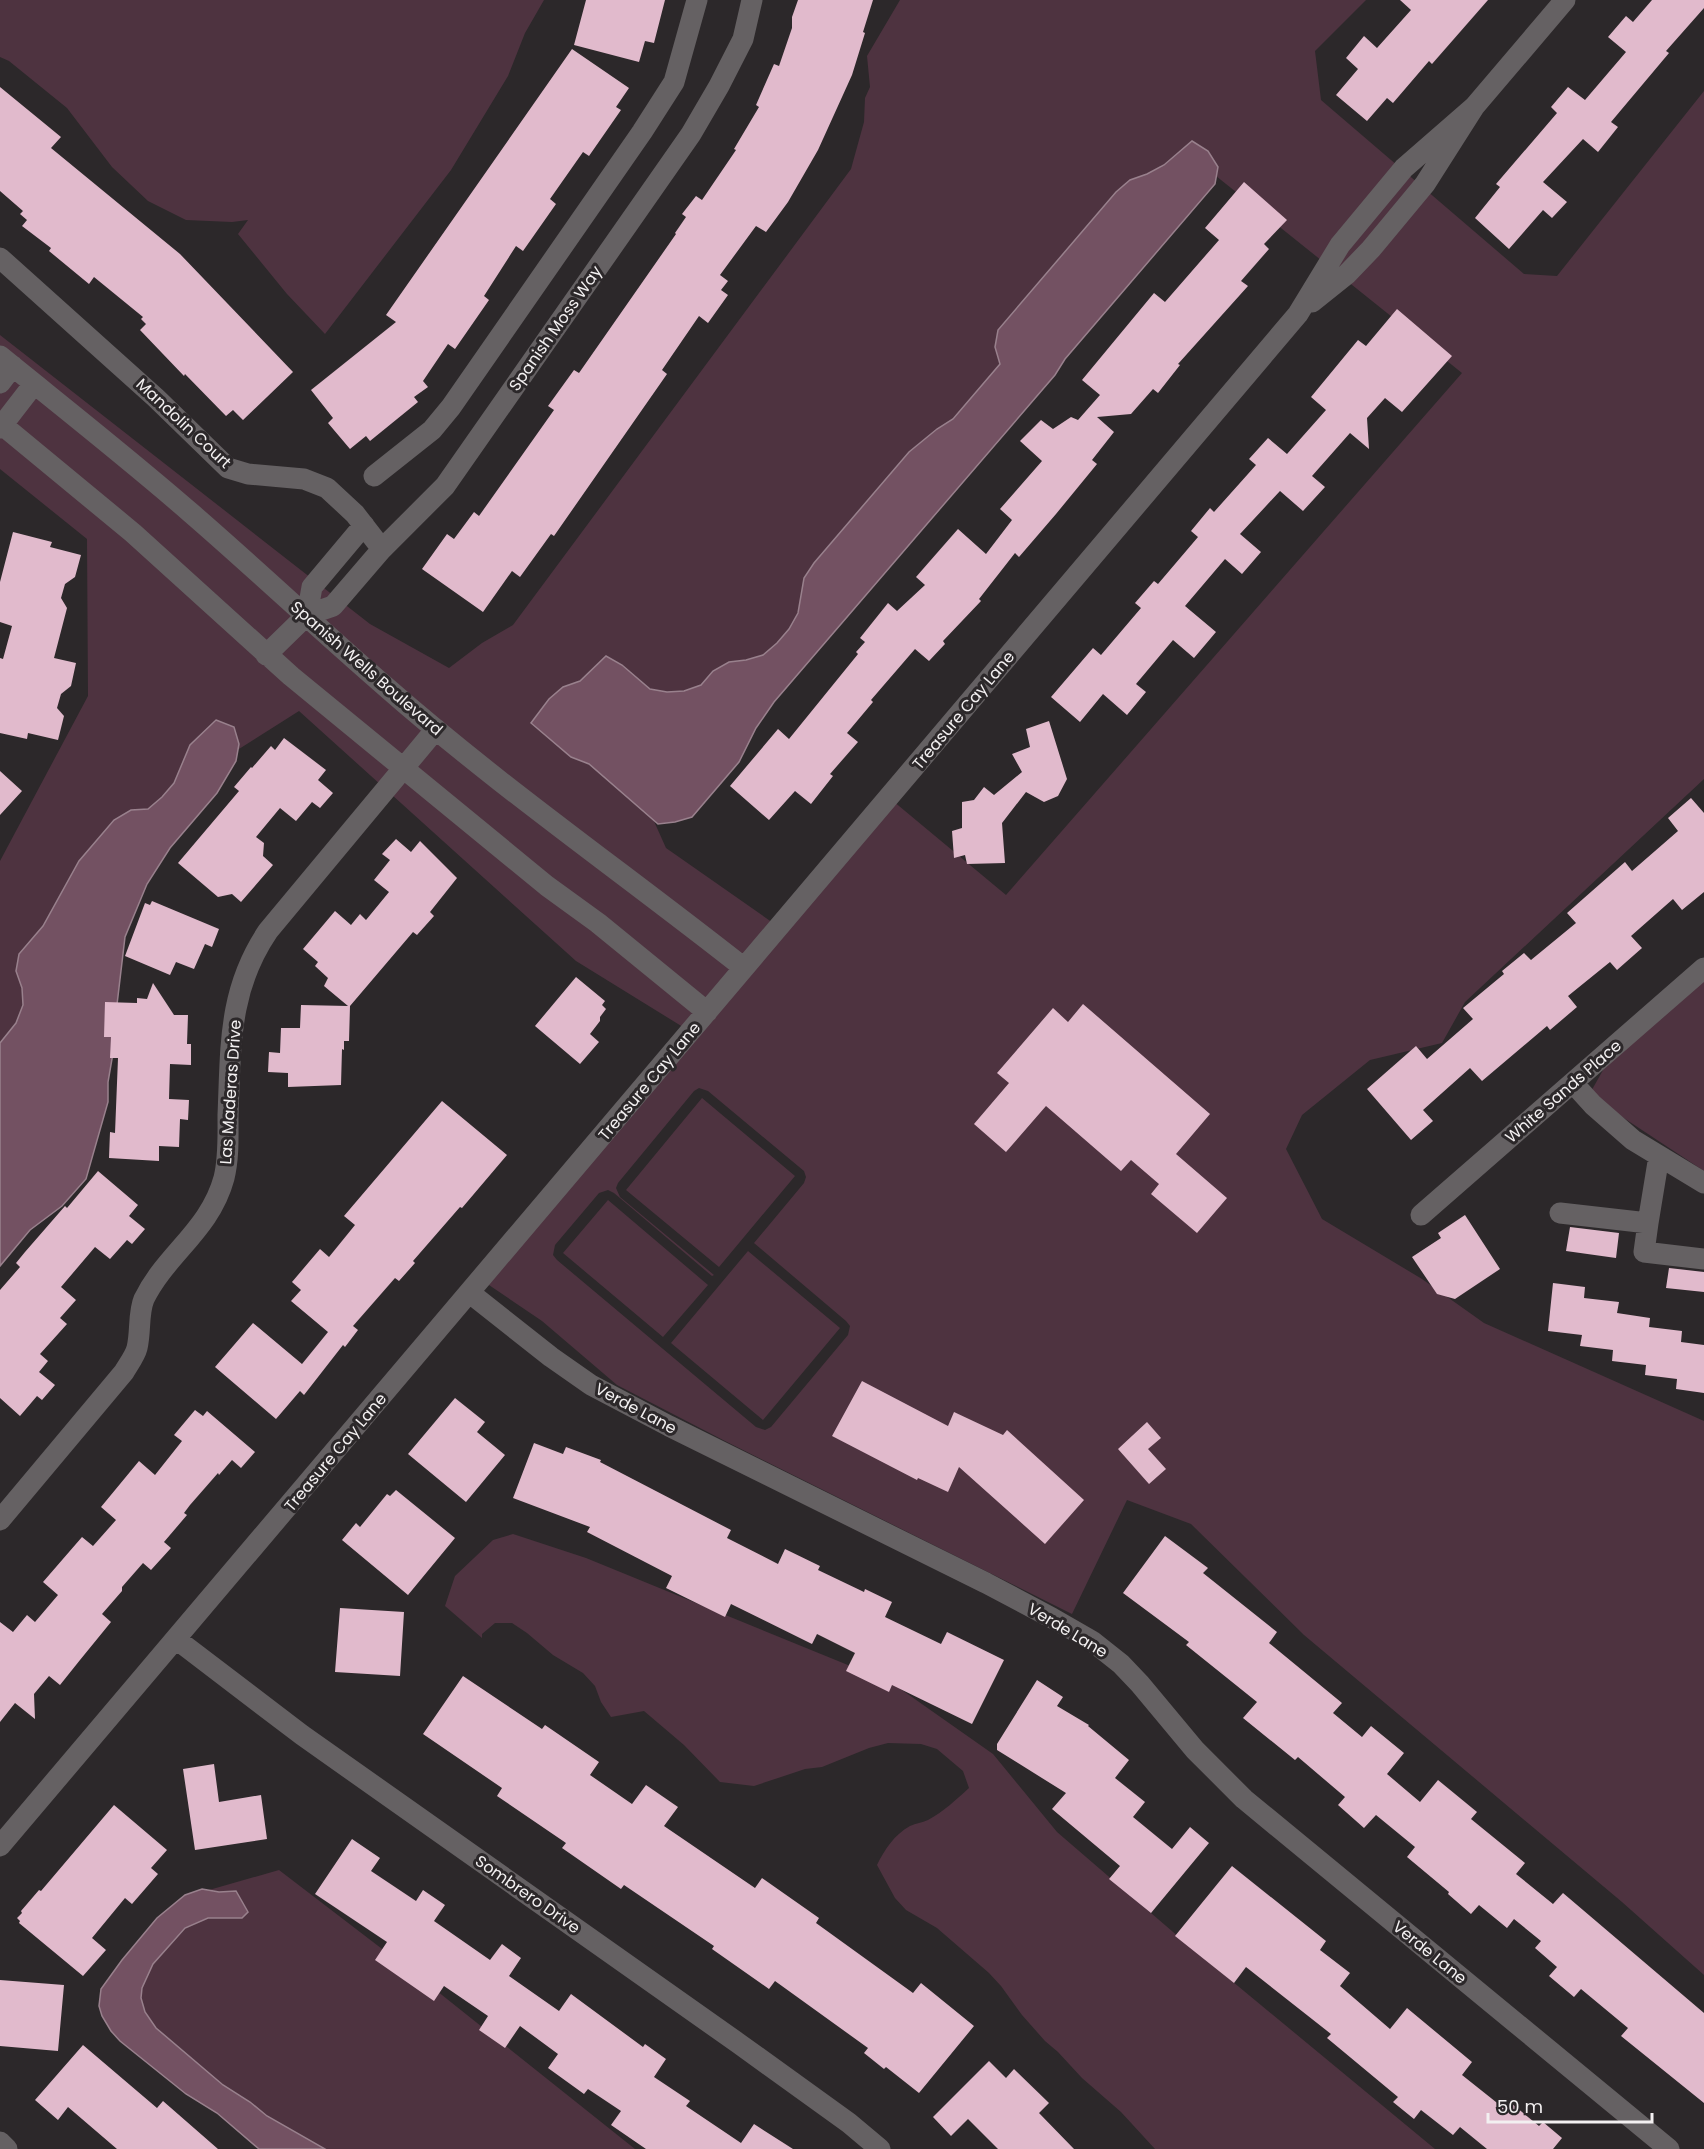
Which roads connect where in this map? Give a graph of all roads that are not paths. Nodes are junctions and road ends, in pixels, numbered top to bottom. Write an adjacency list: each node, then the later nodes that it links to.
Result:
1 (697, 0): 8 (street)
2 (752, 0): 10 (street, Spanish Moss Way)
3 (1565, 0): 15 (street, Treasure Cay Lane)
4 (0, 258): 9 (street, Mandolin Court)
5 (4, 368): 6 (street, Spanish Wells Boulevard)
6 (34, 384): 7 (street); 11 (street, Spanish Wells Boulevard)
7 (1, 425): 12 (street)
8 (374, 476)
9 (364, 525): 10 (street, Mandolin Court); 11 (street)
10 (382, 549): 11 (street, Spanish Moss Way)
11 (307, 615): 12 (street, Spanish Moss Way); 13 (street, Spanish Wells Boulevard)
12 (266, 655): 14 (street)
13 (436, 729): 14 (street, Las Maderas Drive); 15 (street, Spanish Wells Boulevard)
14 (402, 768): 17 (street); 26 (street, Las Maderas Drive)
15 (744, 968): 17 (street, Treasure Cay Lane)
16 (1704, 968): 18 (street, White Sands Place)
17 (707, 1012): 25 (street, Treasure Cay Lane)
18 (1573, 1083): 19 (street); 22 (street, White Sands Place)
19 (1659, 1156): 20 (street); 23 (street)
20 (1704, 1183)
21 (1560, 1213): 23 (street)
22 (1421, 1215)
23 (1648, 1223): 24 (street)
24 (1704, 1259)
25 (470, 1293): 27 (street, Treasure Cay Lane); 32 (street, Verde Lane)
26 (0, 1520)
27 (176, 1639): 28 (street, Treasure Cay Lane); 31 (street, Sombrero Drive)
28 (0, 1846)
29 (0, 2142): 30 (street)
30 (7, 2149)
31 (880, 2149)
32 (1669, 2149)

